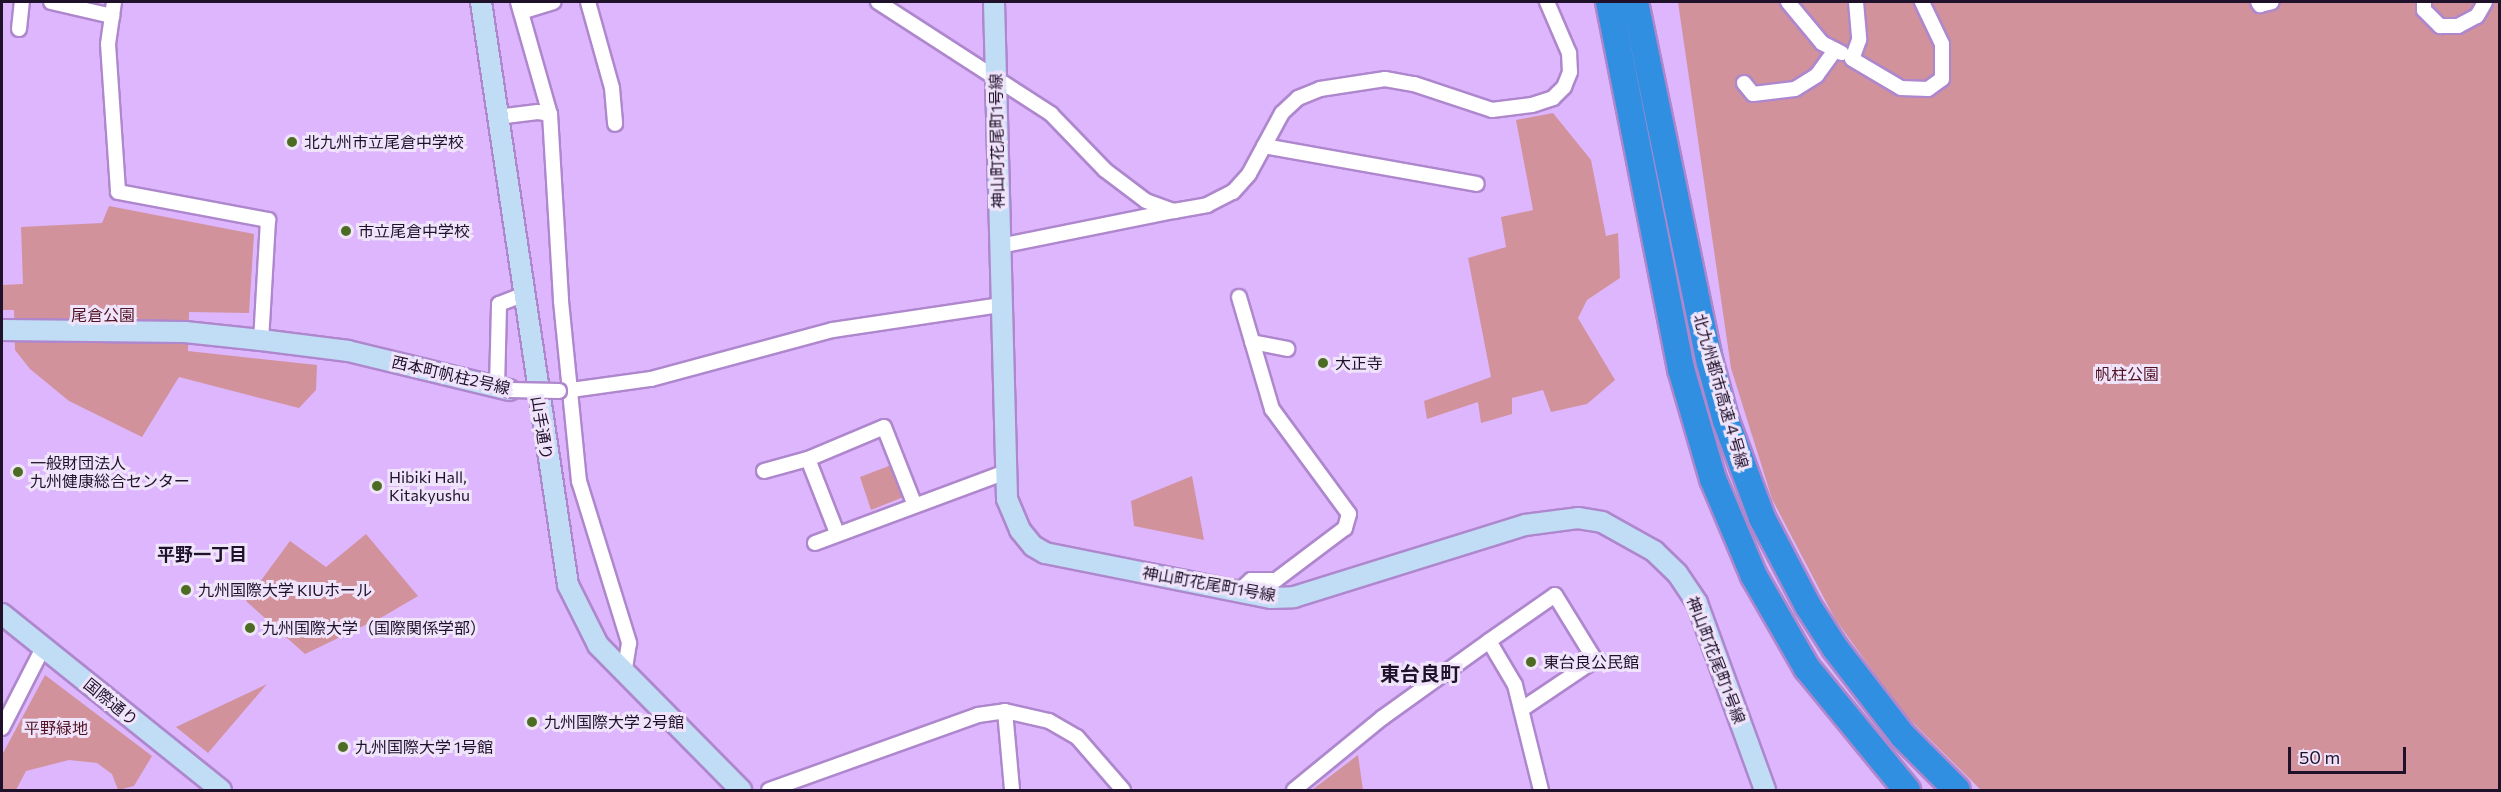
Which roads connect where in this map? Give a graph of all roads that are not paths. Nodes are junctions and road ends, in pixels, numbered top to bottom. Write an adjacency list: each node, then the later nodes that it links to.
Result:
1 (22, 2): 20 (street)
2 (51, 2): 19 (street)
3 (481, 2): 26 (street, 山手通り)
4 (554, 2): 18 (street)
5 (588, 2): 27 (street)
6 (878, 2): 23 (street)
7 (994, 2): 23 (street, 神山町花尾町1号線)
8 (1547, 2): 28 (street)
9 (1609, 2): 63 (highway, 北九州都市高速４号線)
10 (1635, 2): 64 (highway, 北九州都市高速４号線)
11 (1788, 2): 21 (street)
12 (1856, 2): 22 (street)
13 (1922, 2): 22 (street)
14 (2258, 2): 15 (street)
15 (2272, 2)
16 (2424, 2): 17 (street)
17 (2485, 2)
18 (519, 7): 25 (street)
19 (113, 9): 36 (street)
20 (19, 29)
21 (1835, 50): 22 (street); 24 (street)
22 (1851, 59)
23 (996, 80): 30 (street); 31 (street, 神山町花尾町1号線)
24 (1744, 83)
25 (550, 114): 26 (street); 40 (street)
26 (497, 117): 32 (street, 山手通り)
27 (615, 124)
28 (1264, 146): 29 (street); 30 (street)
29 (1477, 184)
30 (1174, 211): 31 (street)
31 (1000, 246): 34 (street, 神山町花尾町1号線)
32 (522, 295): 39 (street); 51 (street, 山手通り)
33 (1239, 297): 37 (street)
34 (1001, 305): 40 (street, 西本町帆柱2号線); 43 (street, 神山町花尾町1号線)
35 (2, 330): 36 (street, 西本町帆柱2号線)
36 (261, 340): 39 (street, 西本町帆柱2号線)
37 (1252, 342): 38 (street); 47 (street)
38 (1287, 349)
39 (503, 389): 40 (street, 西本町帆柱2号線, bridge)
40 (565, 391): 51 (street)
41 (808, 459): 42 (street); 44 (street); 45 (street)
42 (764, 471)
43 (1006, 472): 44 (street); 47 (street, 神山町花尾町1号線)
44 (914, 503): 45 (street)
45 (837, 533): 46 (street)
46 (815, 543)
47 (1239, 591): 62 (street, 神山町花尾町1号線)
48 (2, 614): 50 (street, 国際通り)
49 (1489, 641): 52 (street); 52 (street); 61 (street)
50 (43, 648): 54 (street); 56 (street, 国際通り)
51 (624, 675): 57 (street, 山手通り)
52 (1522, 709): 55 (street)
53 (1005, 711): 58 (street); 59 (street); 60 (street)
54 (2, 728)
55 (1535, 789)
56 (221, 790)
57 (741, 790)
58 (769, 790)
59 (1012, 790)
60 (1123, 790)
61 (1294, 790)
62 (1765, 790)
63 (1907, 790)
64 (1957, 790)

